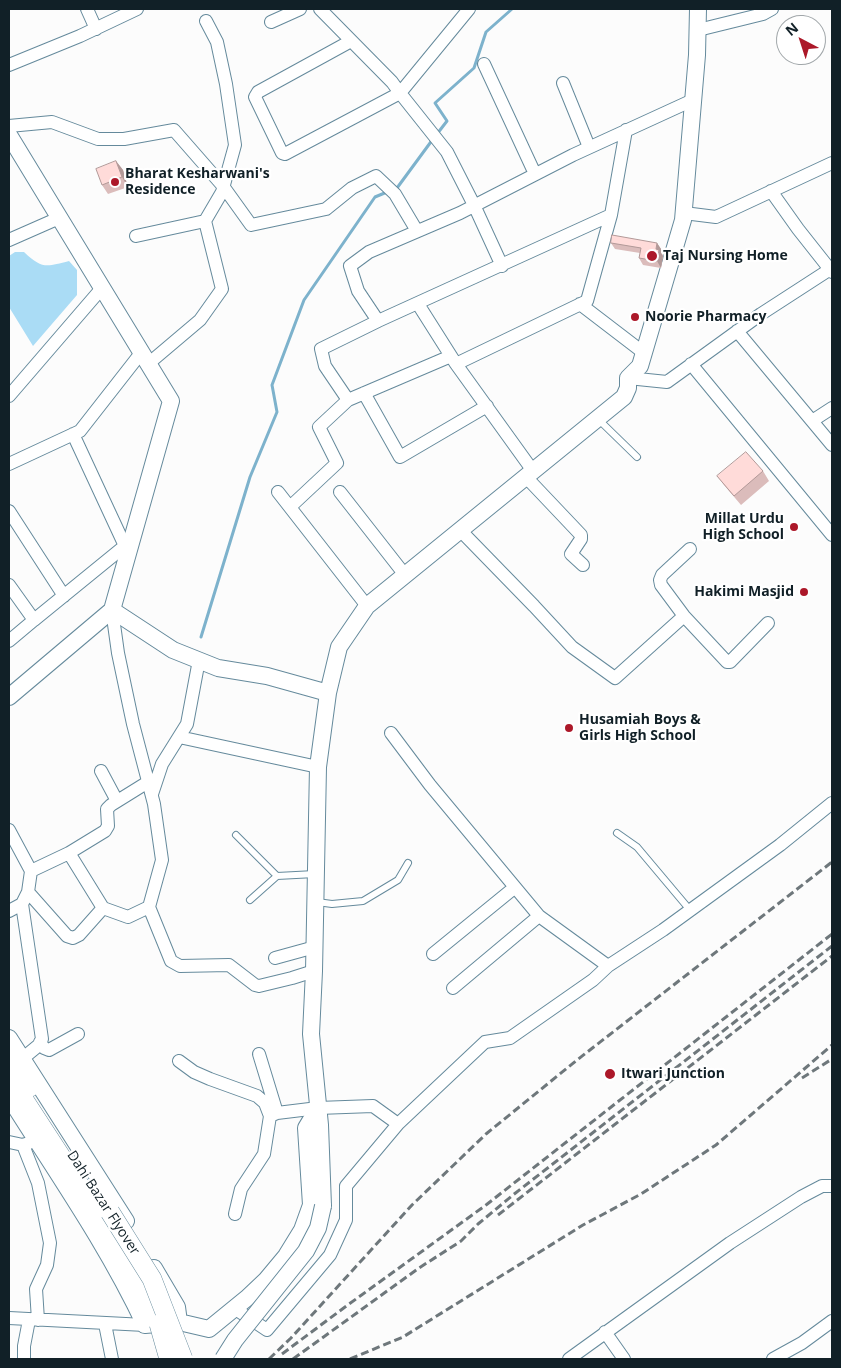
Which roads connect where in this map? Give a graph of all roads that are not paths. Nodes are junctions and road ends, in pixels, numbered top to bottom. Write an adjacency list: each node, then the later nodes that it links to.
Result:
1 (87, 9): 10 (street)
2 (137, 9): 10 (street)
3 (300, 9): 9 (street)
4 (320, 9): 12 (street)
5 (468, 9): 16 (street)
6 (698, 9): 11 (street)
7 (772, 9): 11 (street)
8 (206, 21): 24 (street)
9 (271, 22)
10 (96, 28): 14 (street)
11 (698, 30): 17 (street)
12 (351, 41): 16 (street); 16 (street)
13 (484, 64): 23 (street)
14 (9, 65)
15 (563, 83): 21 (street)
16 (400, 93): 26 (street)
17 (693, 100): 19 (street); 27 (street)
18 (9, 126): 24 (street)
19 (626, 130): 21 (street); 28 (street)
20 (9, 135): 29 (street)
21 (589, 148): 23 (street)
22 (832, 163): 25 (street)
23 (535, 174): 26 (street)
24 (223, 186): 30 (street); 31 (street)
25 (771, 191): 27 (street); 35 (street)
26 (474, 205): 31 (street); 34 (street)
27 (684, 213): 41 (street)
28 (611, 215): 34 (street); 38 (street)
29 (59, 218): 33 (street); 36 (street)
30 (205, 221): 32 (street); 42 (street)
31 (417, 231): 39 (street)
32 (136, 236)
33 (9, 240)
34 (502, 266): 37 (street)
35 (832, 270): 40 (street)
36 (102, 288): 42 (street); 47 (street)
37 (418, 304): 39 (street); 43 (street)
38 (580, 304): 41 (street); 43 (street)
39 (378, 321): 48 (street)
40 (737, 331): 44 (street); 52 (street)
41 (644, 353): 45 (street)
42 (145, 359): 53 (street); 64 (street)
43 (453, 360): 46 (street); 49 (street)
44 (691, 364): 45 (street); 63 (street)
45 (628, 378): 51 (street)
46 (364, 394): 48 (street); 49 (street)
47 (9, 396)
48 (348, 400): 60 (street)
49 (487, 406): 57 (street)
50 (832, 408): 52 (street)
51 (598, 419): 55 (lane); 57 (street)
52 (812, 421): 54 (street)
53 (73, 434): 56 (street); 64 (street)
54 (831, 440)
55 (637, 457)
56 (9, 464)
57 (530, 474): 62 (street); 66 (street)
58 (278, 492): 60 (street)
59 (340, 492): 67 (street)
60 (290, 507): 70 (street)
61 (9, 511): 69 (street)
62 (460, 530): 67 (street); 72 (street)
63 (832, 535)
64 (128, 544): 69 (street); 71 (street)
65 (690, 549): 72 (street)
66 (583, 565)
67 (405, 575): 70 (street)
68 (9, 585): 73 (street)
69 (64, 596): 73 (street)
70 (367, 606): 77 (street)
71 (112, 610): 76 (street); 78 (street); 83 (street)
72 (684, 616): 74 (street)
73 (34, 620): 75 (street)
74 (768, 623)
75 (9, 641)
76 (199, 660): 77 (street); 80 (street)
77 (328, 693): 81 (street)
78 (9, 698)
79 (391, 733): 94 (street)
80 (179, 737): 81 (street); 83 (street)
81 (318, 768): 92 (street)
82 (101, 771): 84 (street)
83 (150, 788): 84 (street); 99 (street)
84 (117, 801): 89 (street)
85 (832, 803): 101 (street)
86 (9, 830): 91 (street)
87 (617, 832): 101 (lane)
88 (236, 835): 93 (lane)
89 (69, 854): 91 (street); 100 (street)
90 (408, 864): 97 (lane)
91 (31, 871): 95 (street)
92 (316, 874): 93 (lane); 97 (street)
93 (277, 876): 96 (lane)
94 (514, 888): 103 (street); 105 (street)
95 (28, 892): 98 (street); 100 (street)
96 (250, 900)
97 (316, 902): 104 (street)
98 (22, 904): 102 (street); 112 (street)
99 (149, 907): 100 (street); 108 (street)
100 (103, 908)
101 (690, 910): 107 (street)
102 (9, 911)
103 (539, 916): 107 (street); 109 (street)
104 (315, 947): 106 (street); 108 (street)
105 (433, 954)
106 (275, 958)
107 (608, 966): 120 (street)
108 (314, 971): 118 (street)
109 (452, 988)
110 (78, 1034): 112 (street)
111 (9, 1038): 114 (street)
112 (40, 1042): 114 (street)
113 (259, 1054): 119 (street)
114 (16, 1057): 129 (street); 136 (main road, Dahi Bazar Flyover, bridge)
115 (179, 1060): 119 (street)
116 (9, 1077): 135 (main road, Dahi Bazar Flyover, bridge)
117 (9, 1096): 122 (street)
118 (318, 1108): 119 (street); 120 (street); 125 (street); 137 (street, bridge)
119 (273, 1114): 124 (street)
120 (398, 1124): 125 (street)
121 (9, 1142): 122 (street)
122 (30, 1143): 127 (street); 131 (street)
123 (832, 1186): 132 (street)
124 (235, 1214)
125 (234, 1308): 129 (street)
126 (9, 1318): 127 (street)
127 (34, 1320): 130 (street); 133 (street)
128 (832, 1321): 140 (street)
129 (179, 1322): 131 (street)
130 (105, 1324): 131 (street); 134 (street)
131 (145, 1325)
132 (605, 1332): 138 (street); 139 (street)
133 (24, 1359)
134 (112, 1359)
135 (169, 1359)
136 (183, 1359)
137 (224, 1359)
138 (570, 1359)
139 (624, 1359)
140 (773, 1359)

